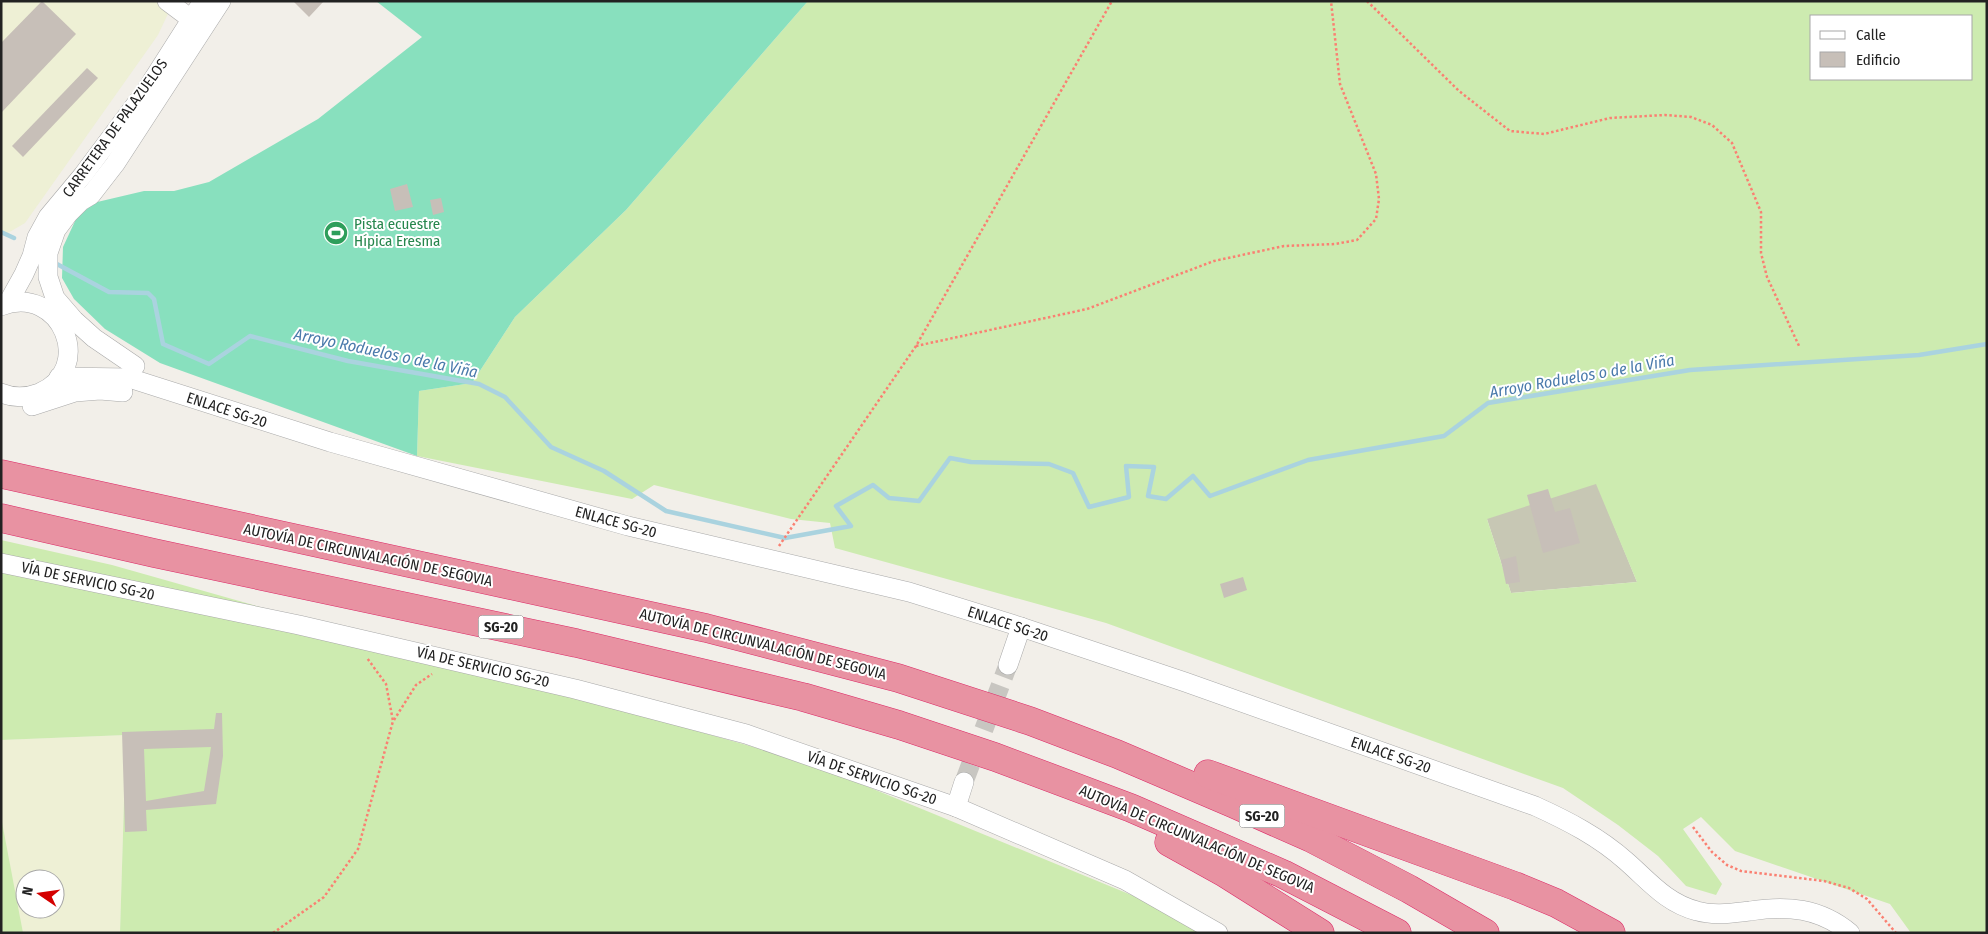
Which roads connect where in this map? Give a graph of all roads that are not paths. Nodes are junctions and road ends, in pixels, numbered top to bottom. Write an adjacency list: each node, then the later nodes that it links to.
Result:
1 (167, 1): 4 (street)
2 (203, 1): 4 (street, CARRETERA DE PALAZUELOS)
3 (221, 1): 10 (street)
4 (191, 19): 5 (street, CARRETERA DE PALAZUELOS)
5 (32, 256): 6 (street, CARRETERA DE PALAZUELOS); 7 (street, CARRETERA DE PALAZUELOS)
6 (5, 304): 7 (street)
7 (44, 308): 8 (street, ENLACE SG-20)
8 (66, 334): 9 (street); 10 (street, ENLACE SG-20)
9 (59, 377): 10 (street, ENLACE SG-20); 11 (street)
10 (129, 378): 12 (street); 16 (street, ENLACE SG-20)
11 (1, 392)
12 (1, 404)
13 (1, 474): 18 (highway, AUTOVÍA DE CIRCUNVALACIÓN DE SEGOVIA / SG-20)
14 (1, 518): 19 (highway, AUTOVÍA DE CIRCUNVALACIÓN DE SEGOVIA / SG-20)
15 (1, 563): 21 (street, VÍA DE SERVICIO SG-20)
16 (1021, 627): 17 (street); 27 (street, ENLACE SG-20)
17 (1008, 665)
18 (1030, 721): 25 (highway, AUTOVÍA DE CIRCUNVALACIÓN DE SEGOVIA / SG-20); 26 (highway)
19 (995, 757): 23 (highway); 24 (highway, AUTOVÍA DE CIRCUNVALACIÓN DE SEGOVIA / SG-20)
20 (964, 782): 21 (street, VÍA DE SERVICIO SG-20)
21 (956, 807): 22 (street, VÍA DE SERVICIO SG-20)
22 (1218, 933)
23 (1320, 933)
24 (1397, 933)
25 (1485, 933)
26 (1611, 933)
27 (1850, 933)

